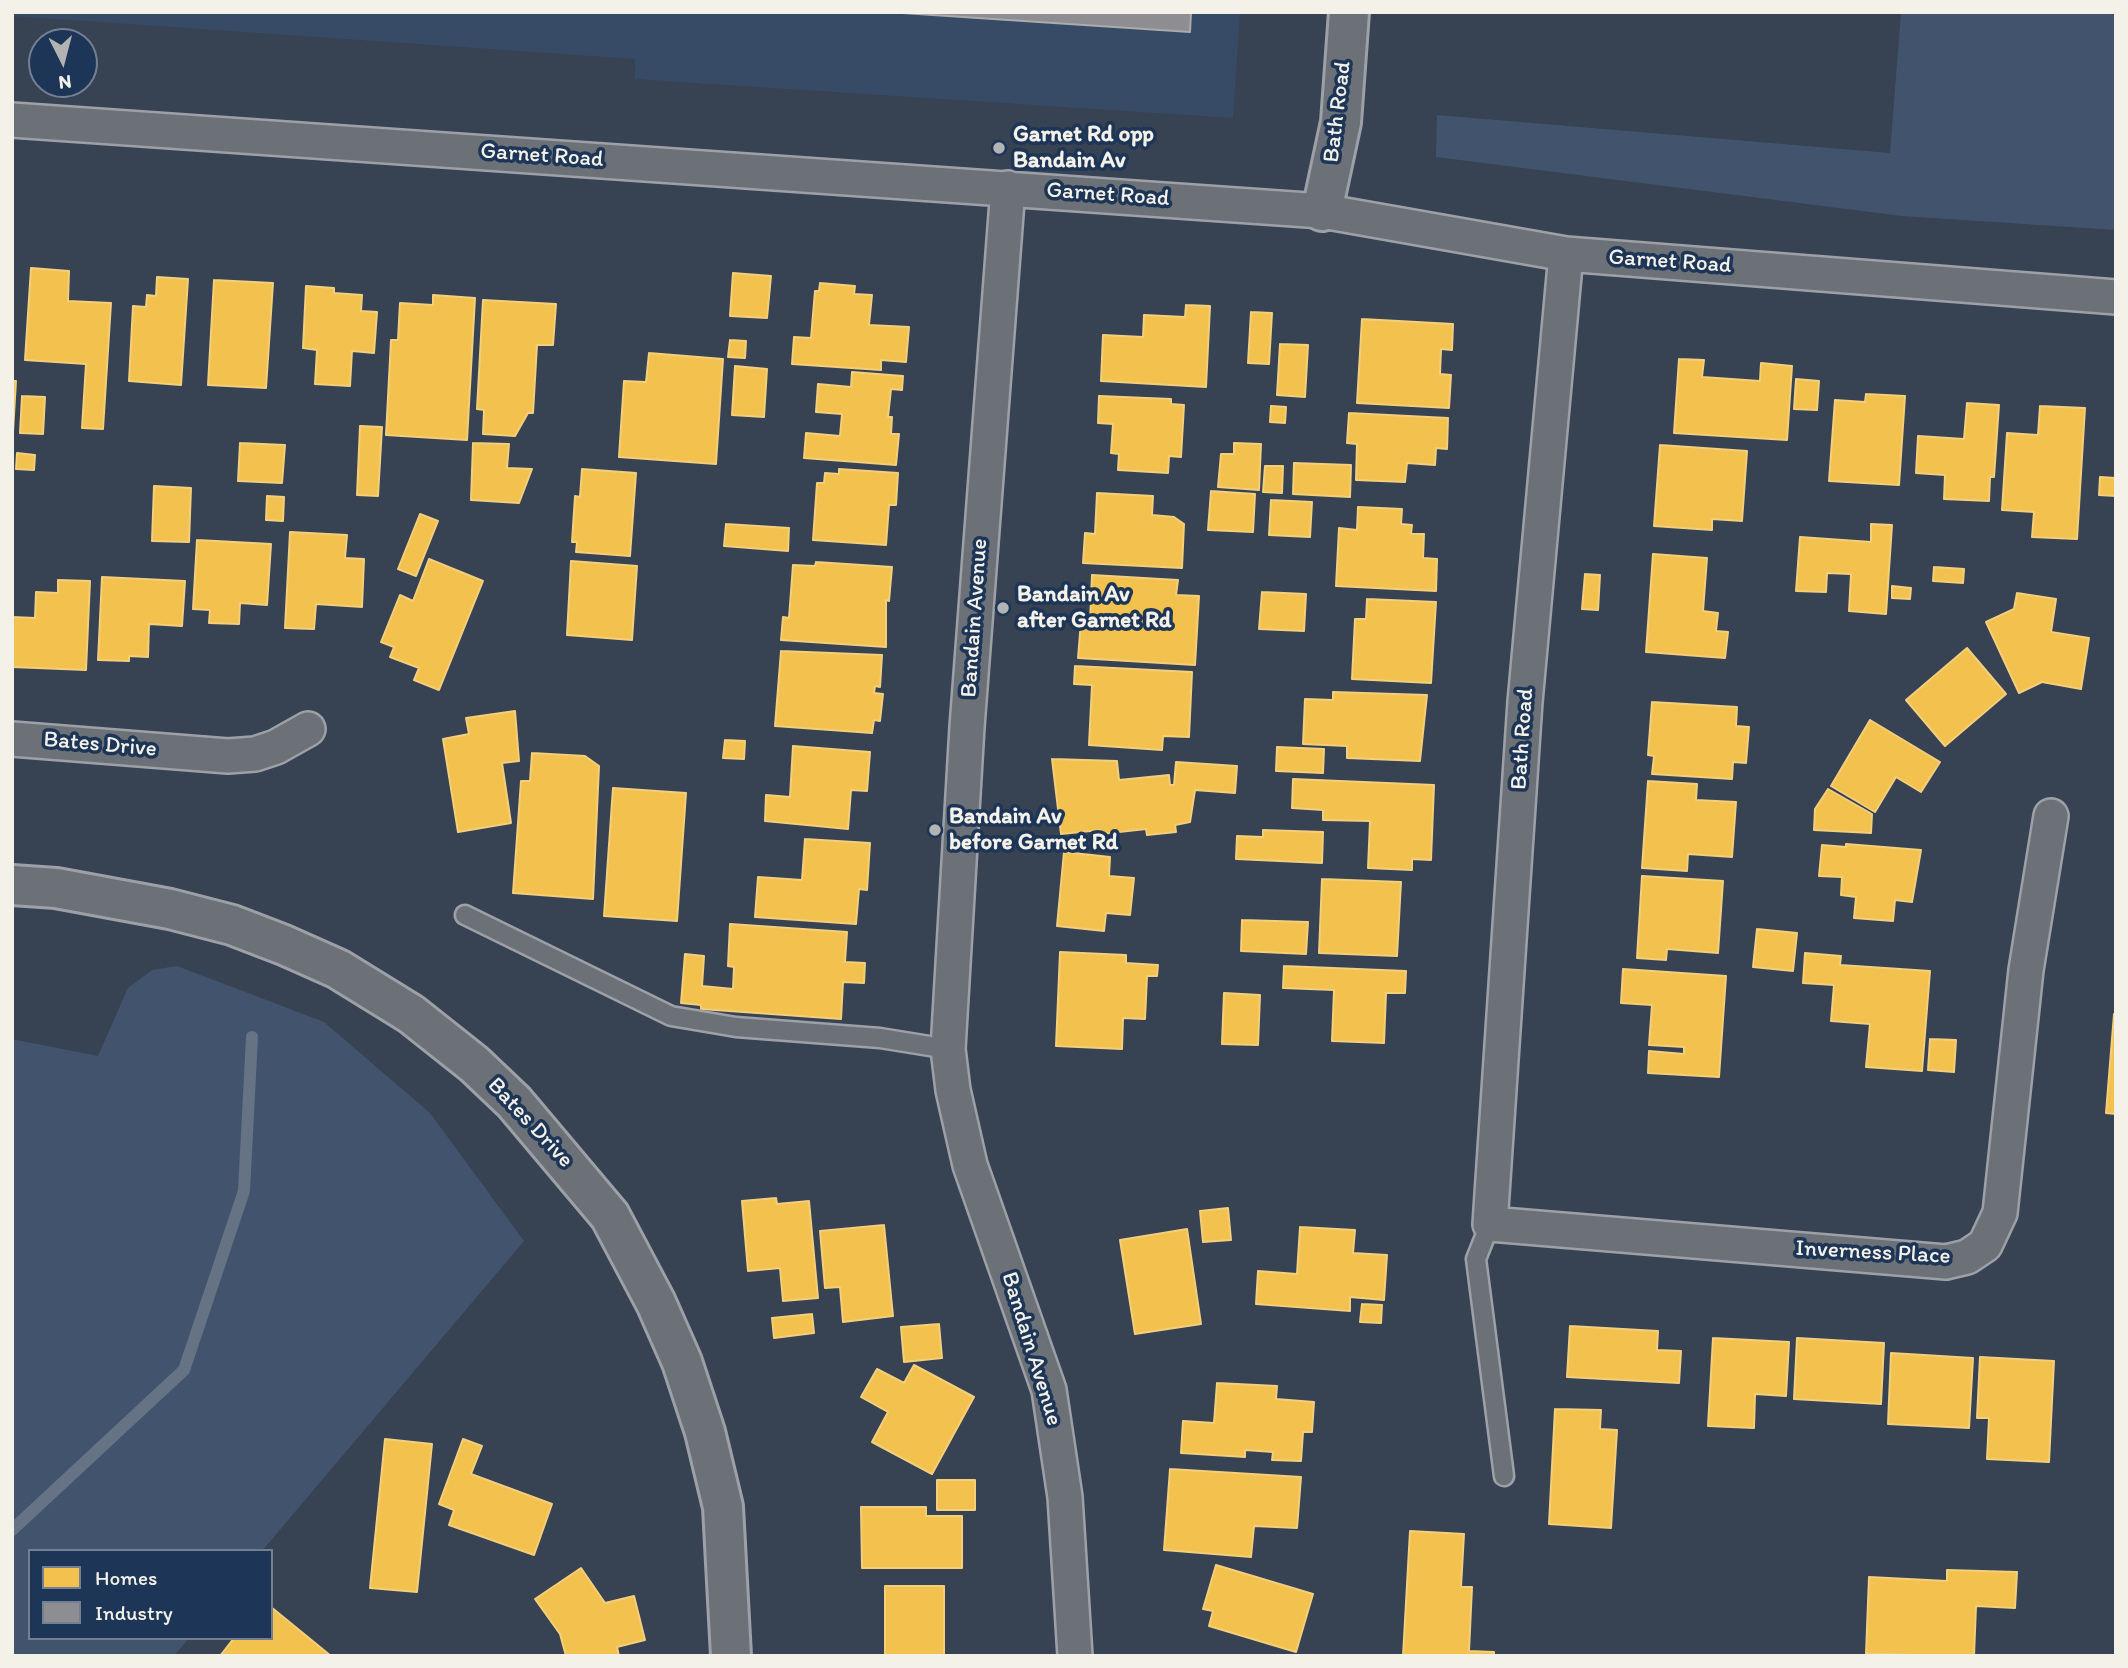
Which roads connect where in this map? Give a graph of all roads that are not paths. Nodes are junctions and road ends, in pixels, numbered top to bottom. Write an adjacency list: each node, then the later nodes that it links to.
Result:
1 (1349, 12): 4 (main road, Bath Road)
2 (12, 120): 3 (street, Garnet Road)
3 (1009, 188): 4 (street, Garnet Road); 12 (street, Bandain Avenue)
4 (1322, 211): 5 (street, Garnet Road)
5 (1566, 254): 6 (street, Garnet Road); 13 (street, Bath Road)
6 (2116, 297)
7 (308, 729): 8 (street, Bates Drive)
8 (12, 739)
9 (2051, 816): 13 (street, Inverness Place)
10 (12, 885): 15 (main road, Bates Drive)
11 (465, 915): 12 (lane)
12 (948, 1049): 16 (street, Bandain Avenue)
13 (1490, 1224): 14 (lane)
14 (1504, 1476)
15 (731, 1656)
16 (1075, 1656)

